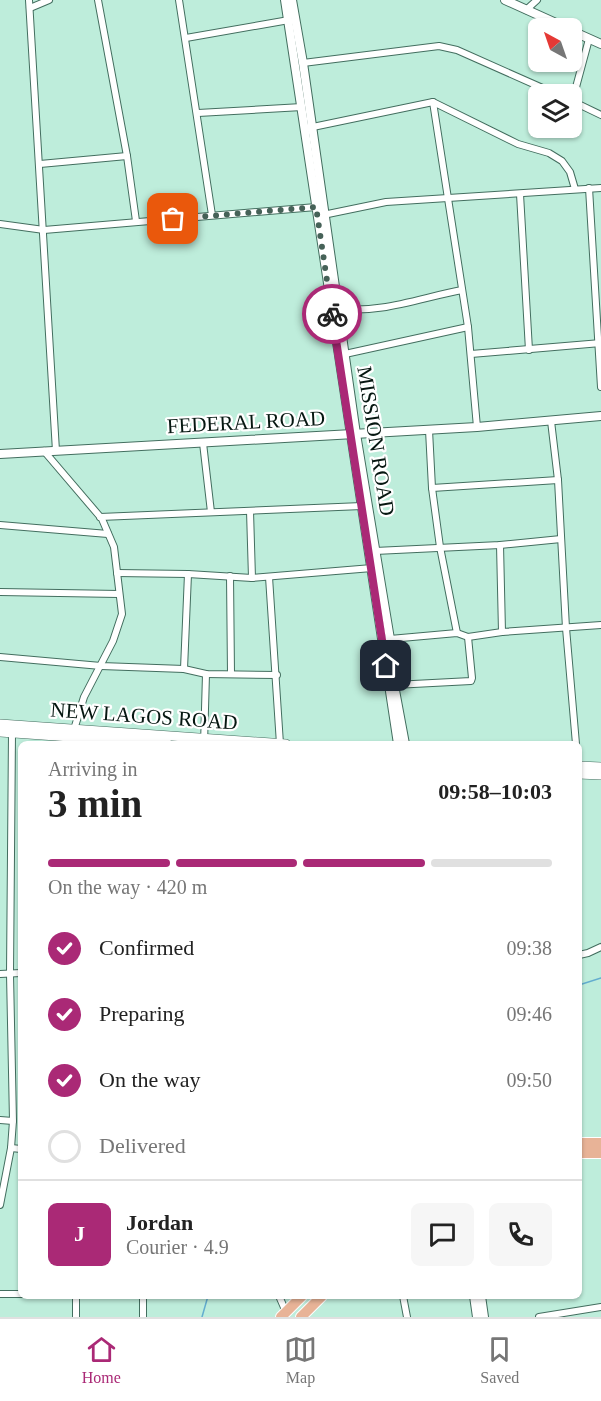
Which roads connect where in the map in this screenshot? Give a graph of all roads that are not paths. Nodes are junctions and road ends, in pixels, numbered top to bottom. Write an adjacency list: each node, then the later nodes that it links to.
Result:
1 (29, 0): 9 (street)
2 (49, 0): 9 (street)
3 (98, 0): 26 (street)
4 (180, 0): 14 (street)
5 (285, 0): 12 (street, MISSION ROAD)
6 (291, 0): 17 (street, MISSION ROAD)
7 (505, 0): 10 (street)
8 (537, 0): 10 (street)
9 (30, 8): 27 (street)
10 (526, 10): 11 (street)
11 (544, 18)
12 (289, 20): 14 (street); 22 (street, MISSION ROAD)
13 (582, 36): 15 (street)
14 (186, 38): 23 (street)
15 (589, 39): 16 (street); 19 (street)
16 (601, 44)
17 (303, 63): 18 (street); 25 (street, MISSION ROAD)
18 (534, 84)
19 (577, 84)
20 (433, 102): 25 (street); 30 (street); 32 (street)
21 (582, 106): 24 (street)
22 (302, 107): 23 (street); 25 (street, MISSION ROAD)
23 (198, 113): 34 (street)
24 (601, 115)
25 (308, 128): 33 (street, MISSION ROAD); 35 (street, MISSION ROAD)
26 (127, 156): 27 (street); 36 (street)
27 (40, 164): 38 (street)
28 (589, 188): 29 (street); 30 (street); 39 (street)
29 (601, 188)
30 (575, 189): 31 (street)
31 (520, 194): 32 (street); 44 (street)
32 (449, 198): 35 (street); 40 (street)
33 (316, 207): 34 (street); 52 (street, MISSION ROAD)
34 (212, 215): 36 (street)
35 (324, 215): 41 (street, MISSION ROAD)
36 (136, 221): 38 (street)
37 (0, 224): 38 (street)
38 (44, 230): 55 (street)
39 (598, 277): 43 (street)
40 (462, 290): 41 (street); 42 (street)
41 (338, 308): 45 (street, MISSION ROAD)
42 (468, 327): 45 (street); 46 (street)
43 (600, 343): 44 (street); 47 (street)
44 (529, 350): 46 (street)
45 (345, 354): 52 (street, MISSION ROAD)
46 (471, 354): 50 (street)
47 (601, 387)
48 (601, 416): 49 (street, FEDERAL ROAD)
49 (551, 421): 50 (street, FEDERAL ROAD); 57 (street)
50 (477, 427): 51 (street, FEDERAL ROAD)
51 (429, 430): 52 (street, FEDERAL ROAD); 58 (street)
52 (353, 434): 53 (street, FEDERAL ROAD); 59 (street, MISSION ROAD); 68 (street, MISSION ROAD)
53 (203, 443): 55 (street, FEDERAL ROAD); 61 (street)
54 (44, 451): 55 (street, FEDERAL ROAD); 56 (street, FEDERAL ROAD); 62 (street)
55 (56, 451)
56 (0, 454)
57 (558, 480): 58 (street); 65 (street)
58 (432, 488): 67 (street)
59 (362, 506): 60 (street); 69 (street, MISSION ROAD)
60 (250, 511): 61 (street); 74 (street)
61 (211, 512): 62 (street)
62 (100, 517): 64 (street)
63 (0, 525): 64 (street)
64 (108, 534): 70 (street)
65 (561, 539): 66 (street); 78 (street)
66 (500, 545): 67 (street); 79 (street)
67 (440, 547): 68 (street); 80 (street)
68 (375, 551): 82 (street, MISSION ROAD)
69 (372, 568): 73 (street); 98 (street, MISSION ROAD)
70 (117, 573): 71 (street); 76 (street)
71 (188, 574): 72 (street); 85 (street)
72 (230, 576): 74 (street); 87 (street)
73 (269, 577): 74 (street); 88 (street)
74 (252, 579)
75 (0, 592): 76 (street)
76 (119, 594): 84 (street)
77 (601, 625): 78 (street)
78 (566, 628): 79 (street); 100 (street)
79 (502, 632): 81 (street)
80 (457, 633): 81 (street); 82 (street)
81 (468, 637): 89 (street)
82 (390, 639): 89 (street, MISSION ROAD)
83 (0, 657): 84 (street)
84 (101, 666): 85 (street); 93 (street)
85 (184, 669): 86 (street)
86 (206, 674): 87 (street); 96 (street)
87 (231, 674): 88 (street)
88 (277, 675): 97 (street)
89 (394, 685): 99 (street, MISSION ROAD)
90 (0, 724): 93 (main road, NEW LAGOS ROAD)
91 (0, 732): 92 (main road, NEW LAGOS ROAD)
92 (12, 733): 93 (main road, NEW LAGOS ROAD); 109 (street)
93 (73, 736): 94 (main road, NEW LAGOS ROAD); 95 (main road, NEW LAGOS ROAD)
94 (120, 741)
95 (182, 741)
96 (204, 741)
97 (280, 741)
98 (398, 741)
99 (404, 741)
100 (576, 741)
101 (582, 766): 102 (main road)
102 (601, 767)
103 (582, 774): 104 (main road)
104 (601, 776)
105 (601, 947): 106 (street)
106 (582, 954)
107 (18, 973): 109 (street)
108 (0, 974): 109 (street)
109 (10, 974): 111 (street)
110 (0, 1120): 111 (street)
111 (13, 1121): 114 (street)
112 (582, 1143): 113 (highway)
113 (601, 1143)
114 (11, 1148): 115 (street); 118 (street)
115 (18, 1149)
116 (582, 1153): 117 (highway)
117 (601, 1153)
118 (0, 1205)
119 (0, 1294): 120 (street)
120 (18, 1294)
121 (76, 1299): 132 (street)
122 (143, 1299): 133 (street)
123 (280, 1299): 131 (street)
124 (299, 1299): 131 (highway)
125 (319, 1299): 134 (highway)
126 (403, 1299): 135 (street)
127 (474, 1299): 136 (street)
128 (482, 1299): 137 (street)
129 (601, 1307): 130 (street)
130 (592, 1309): 138 (street); 139 (street)
131 (283, 1314)
132 (76, 1317)
133 (143, 1317)
134 (301, 1317)
135 (406, 1317)
136 (477, 1317)
137 (484, 1317)
138 (539, 1317)
139 (592, 1317)

